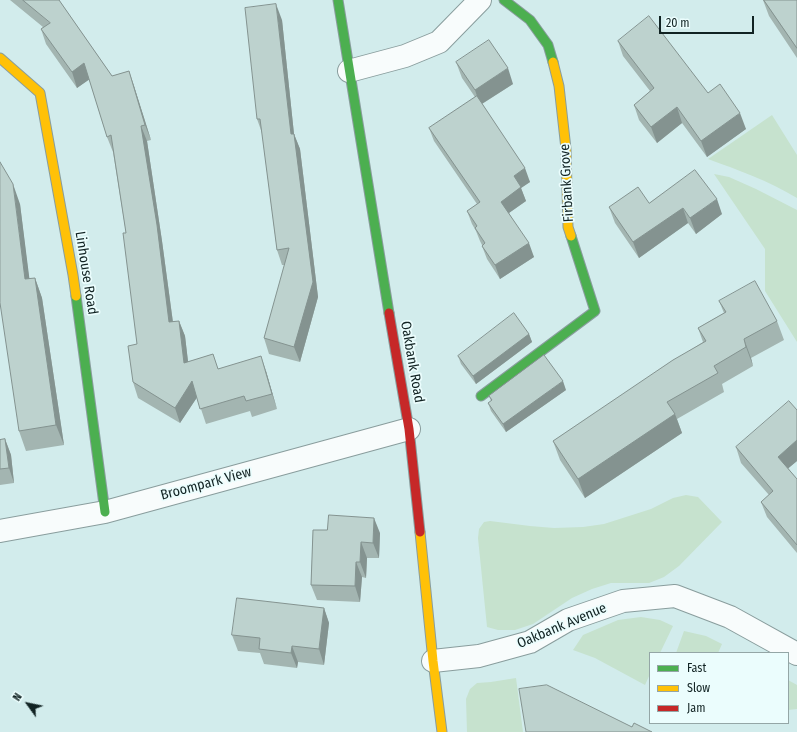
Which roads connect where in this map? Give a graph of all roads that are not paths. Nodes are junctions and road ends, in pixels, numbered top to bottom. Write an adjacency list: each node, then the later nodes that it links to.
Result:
1 (338, 0): 5 (street, Oakbank Road)
2 (480, 0): 5 (street)
3 (504, 0): 6 (street, Firbank Grove)
4 (0, 58): 8 (street, Linhouse Road)
5 (349, 71): 7 (street, Oakbank Road)
6 (481, 396)
7 (409, 429): 8 (street, Broompark View); 11 (street, Oakbank Road)
8 (104, 512): 9 (street, Broompark View)
9 (0, 531)
10 (797, 654): 11 (street, Oakbank Avenue)
11 (433, 662): 12 (street, Oakbank Road)
12 (442, 732)

